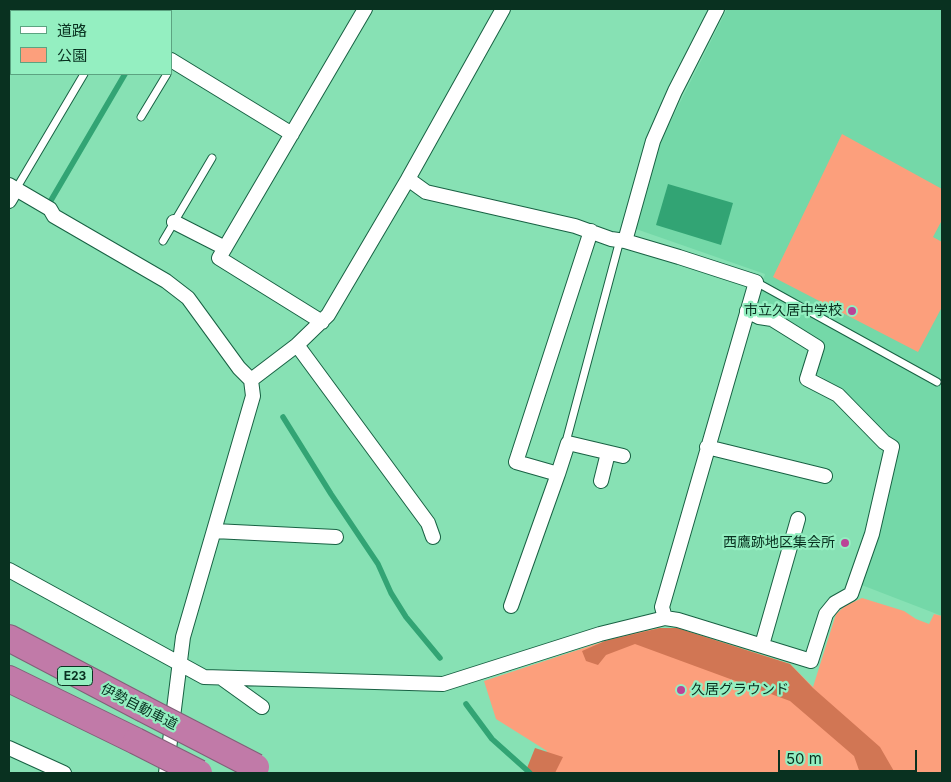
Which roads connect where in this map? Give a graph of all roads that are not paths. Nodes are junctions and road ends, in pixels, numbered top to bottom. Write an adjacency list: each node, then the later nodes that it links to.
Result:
1 (365, 9): 8 (street)
2 (503, 9): 10 (street)
3 (717, 9): 14 (street)
4 (172, 66): 8 (street)
5 (83, 75): 11 (lane)
6 (165, 75): 7 (lane)
7 (141, 118)
8 (292, 134): 16 (street)
9 (212, 158): 12 (lane)
10 (408, 179): 13 (street); 19 (street)
11 (11, 191): 21 (street)
12 (174, 222): 15 (lane); 16 (street)
13 (591, 231): 14 (street); 27 (street)
14 (623, 240): 17 (street); 23 (lane)
15 (163, 241)
16 (225, 248): 19 (street)
17 (756, 282): 18 (street); 22 (lane)
18 (747, 311): 24 (street); 39 (street)
19 (322, 322): 20 (street)
20 (297, 345): 21 (street); 33 (street)
21 (251, 380): 31 (street)
22 (937, 382)
23 (568, 443): 25 (street); 27 (street)
24 (707, 447): 28 (street); 36 (street)
25 (608, 452): 26 (street); 29 (street)
26 (623, 456)
27 (558, 474): 35 (street)
28 (825, 476)
29 (601, 481)
30 (798, 519): 39 (street)
31 (214, 532): 32 (street); 40 (street)
32 (336, 537)
33 (433, 537)
34 (9, 570): 40 (street)
35 (511, 606)
36 (665, 618): 39 (street); 41 (street)
37 (9, 638): 44 (highway)
38 (9, 643): 44 (highway, 伊勢自動車道 / E23)
39 (762, 646)
40 (179, 664): 41 (street); 48 (street)
41 (223, 678): 43 (street)
42 (9, 679): 49 (highway, E23, bridge)
43 (262, 707)
44 (142, 708): 46 (highway, 伊勢自動車道, bridge)
45 (9, 748): 47 (street)
46 (262, 770)
47 (64, 773)
48 (166, 773)
49 (199, 773)

